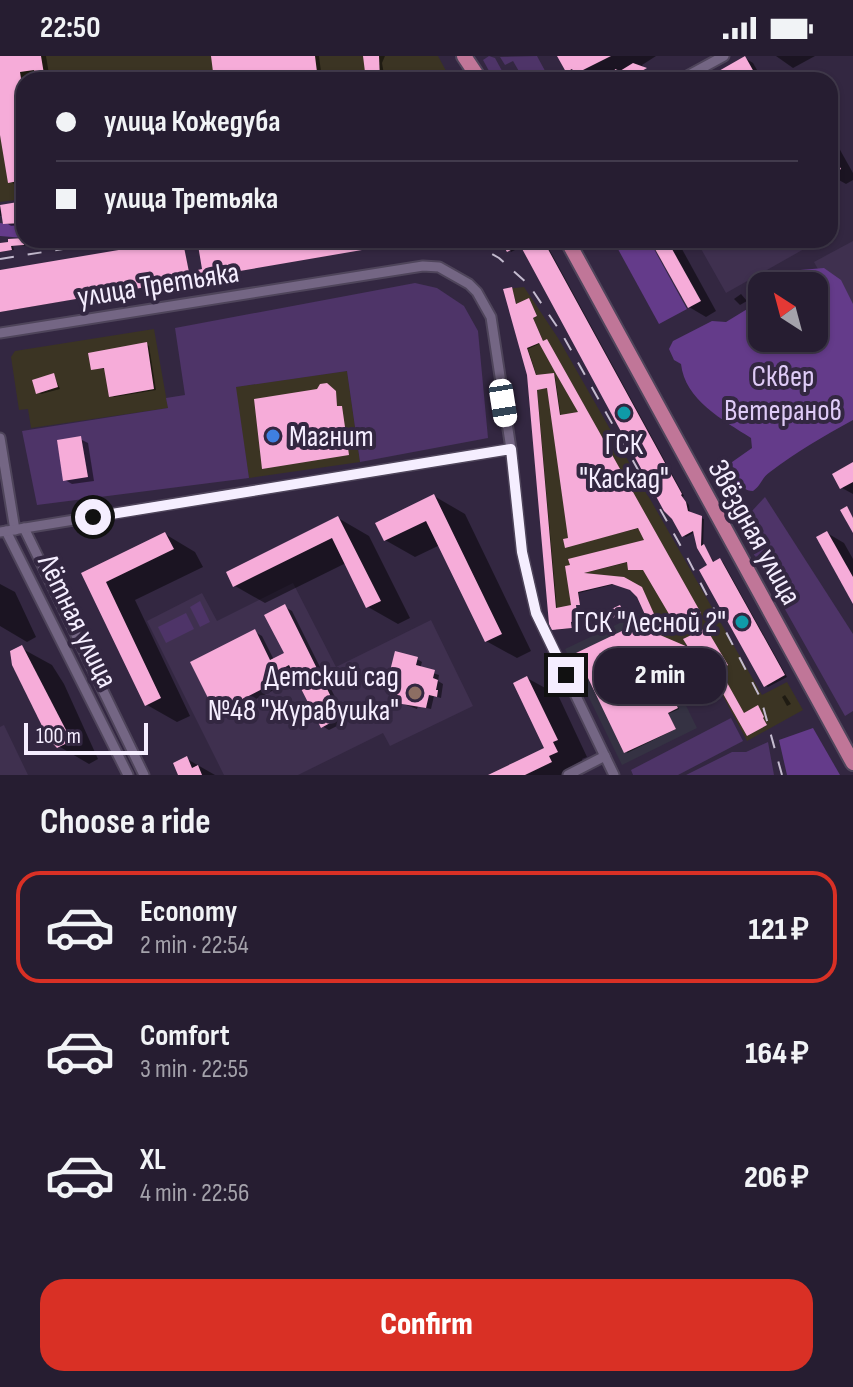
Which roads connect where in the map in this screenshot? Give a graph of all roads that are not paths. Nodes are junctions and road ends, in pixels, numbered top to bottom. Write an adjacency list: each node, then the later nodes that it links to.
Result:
1 (724, 56): 2 (street)
2 (695, 72)
3 (571, 248): 9 (main road, Звёздная улица)
4 (0, 333): 6 (street, улица Третьяка)
5 (0, 438): 7 (street, Лётная улица)
6 (511, 449): 7 (street); 8 (street, улица Третьяка)
7 (11, 530): 10 (street, Лётная улица); 11 (street, Лётная улица)
8 (605, 756): 12 (street); 13 (street, улица Третьяка)
9 (853, 763)
10 (128, 775)
11 (144, 775)
12 (568, 775)
13 (614, 775)

